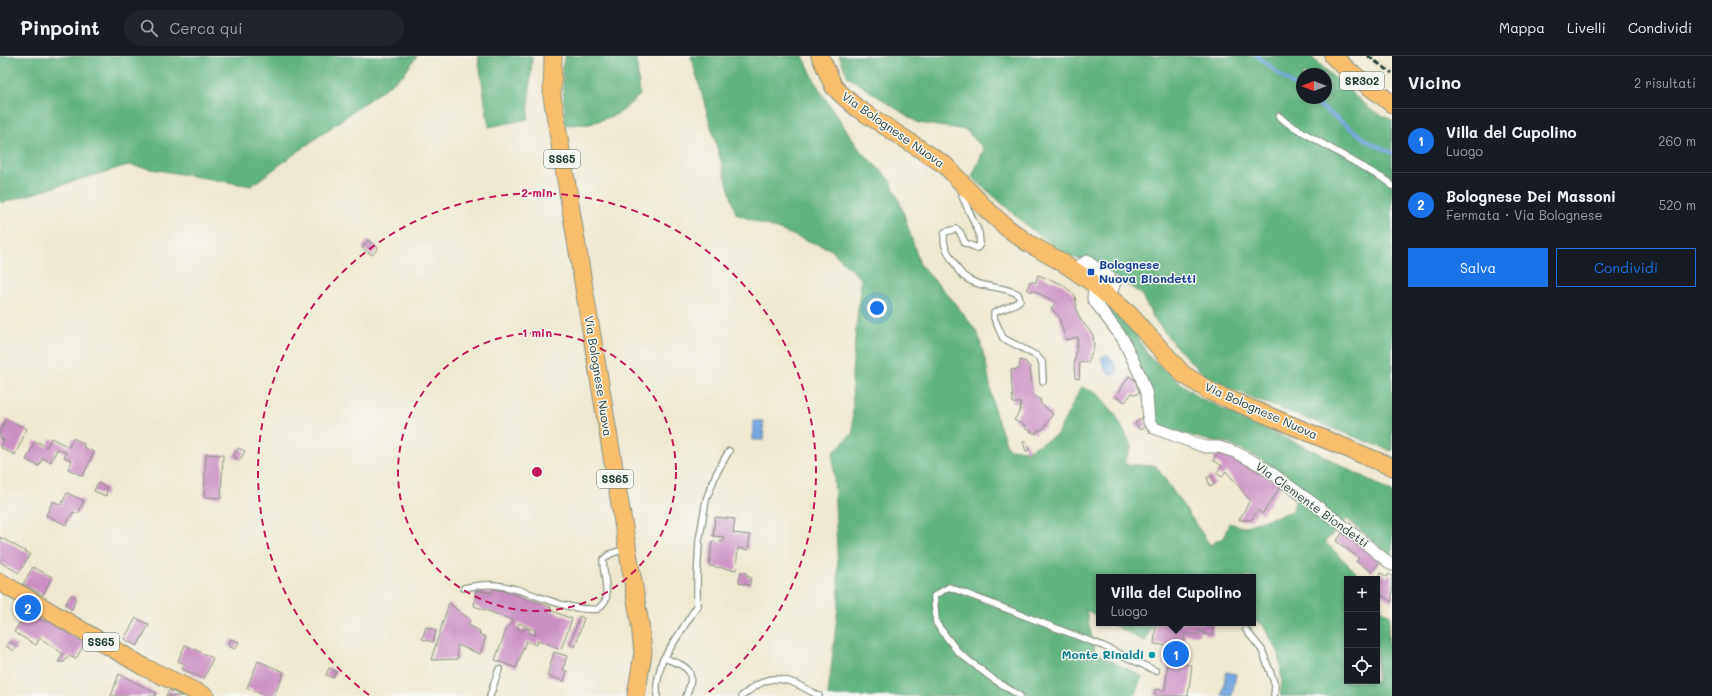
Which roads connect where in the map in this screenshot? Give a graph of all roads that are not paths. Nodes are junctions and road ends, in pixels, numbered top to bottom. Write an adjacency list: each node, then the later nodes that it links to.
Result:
1 (553, 56): 14 (main road, Via Bolognese Nuova / SS65)
2 (820, 56): 7 (main road, Via Bolognese Nuova)
3 (1333, 56): 4 (main road, SR302)
4 (1392, 104)
5 (1279, 116): 6 (lane)
6 (1392, 186)
7 (966, 188): 8 (main road, Via Bolognese Nuova); 11 (lane)
8 (1073, 270): 9 (main road, Via Bolognese Nuova); 10 (street)
9 (1094, 284): 10 (main road, Via Bolognese Nuova); 15 (street, Via Clemente Biondetti)
10 (1110, 297): 13 (main road, Via Bolognese Nuova)
11 (1043, 381)
12 (728, 451): 19 (lane)
13 (1392, 467)
14 (627, 548): 17 (lane); 24 (main road, Via Bolognese Nuova / SS65)
15 (1392, 566)
16 (0, 582): 22 (main road, SS65)
17 (464, 588)
18 (1246, 630): 30 (lane)
19 (664, 658): 25 (lane); 26 (lane)
20 (499, 669): 23 (lane)
21 (1156, 671): 29 (lane)
22 (205, 696)
23 (490, 696)
24 (636, 696)
25 (657, 696)
26 (686, 696)
27 (742, 696): 28 (lane)
28 (819, 696)
29 (1020, 696)
30 (1274, 696)

